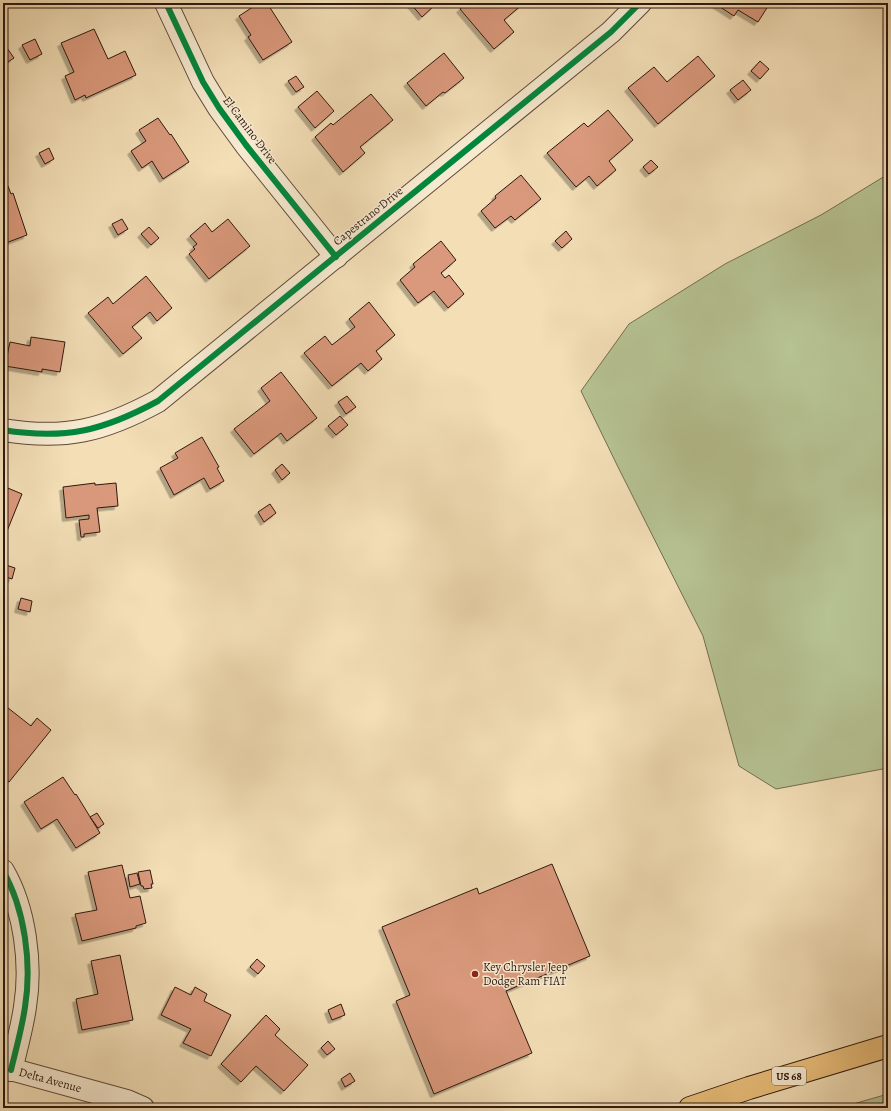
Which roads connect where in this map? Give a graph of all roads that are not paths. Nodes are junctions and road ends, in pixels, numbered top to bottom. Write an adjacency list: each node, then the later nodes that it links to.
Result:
1 (166, 3): 3 (street, El Camino Drive)
2 (640, 3): 3 (street, Capestrano Drive)
3 (336, 257): 4 (street, Capestrano Drive)
4 (3, 430)
5 (3, 871): 7 (street)
6 (888, 1046): 9 (highway, US 68)
7 (7, 1068): 8 (street, Delta Avenue)
8 (143, 1108)
9 (690, 1108)

